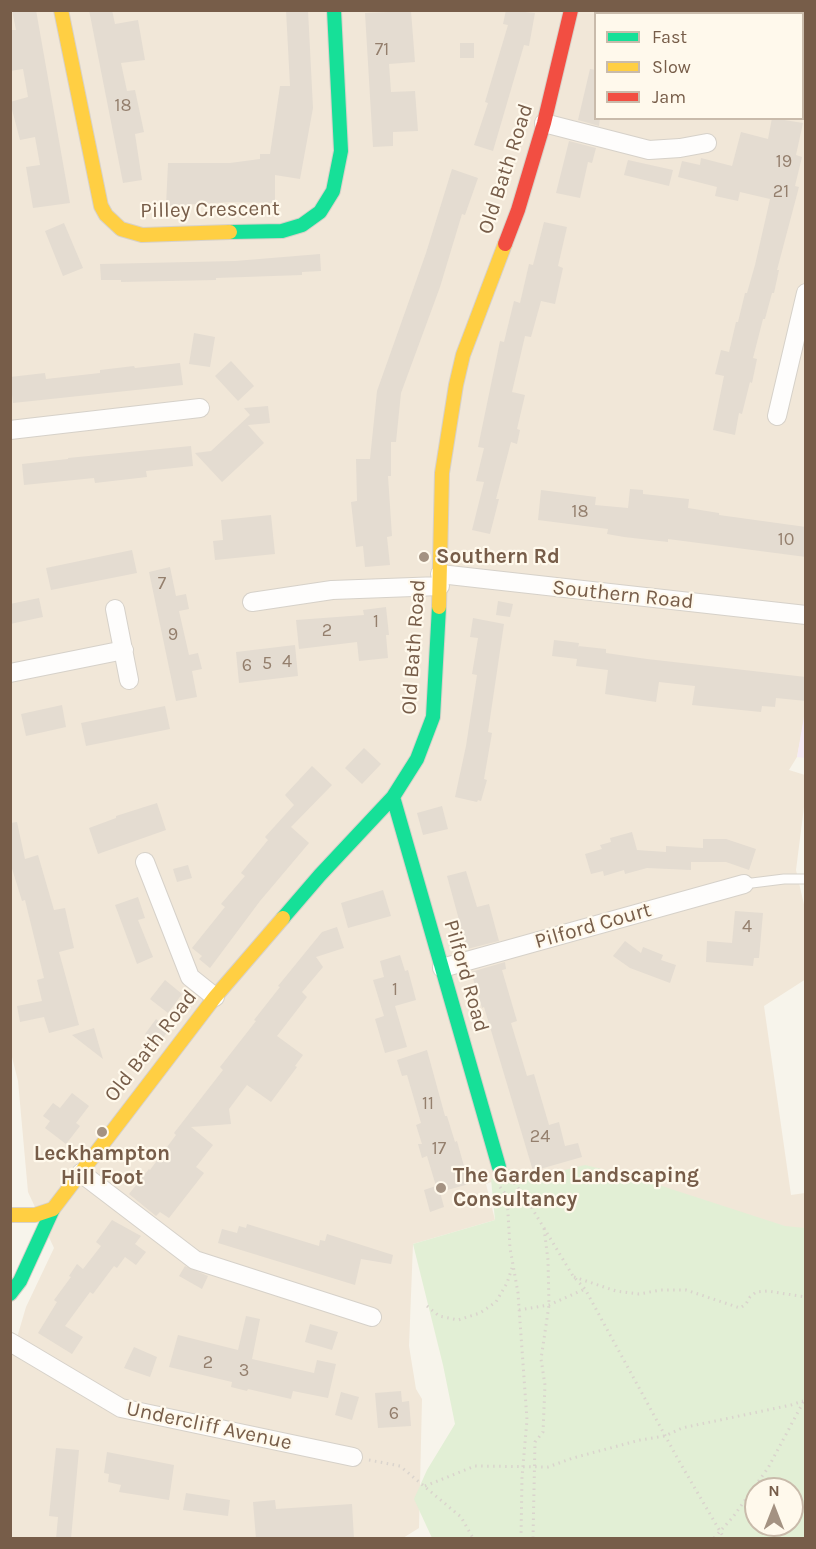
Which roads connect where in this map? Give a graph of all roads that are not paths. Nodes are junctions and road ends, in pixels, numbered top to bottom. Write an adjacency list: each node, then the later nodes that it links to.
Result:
1 (61, 10): 2 (street, Pilley Crescent)
2 (334, 10)
3 (571, 10): 4 (street, Old Bath Road)
4 (544, 123): 5 (street); 10 (street, Old Bath Road)
5 (707, 143)
6 (806, 292): 8 (street)
7 (200, 408): 9 (street)
8 (777, 416)
9 (10, 430)
10 (440, 580): 11 (street, Southern Road); 13 (street, Southern Road); 17 (street, Old Bath Road)
11 (252, 602)
12 (116, 609): 14 (street)
13 (806, 615)
14 (124, 650): 15 (street); 16 (street)
15 (10, 673)
16 (129, 680)
17 (393, 797): 21 (street, Pilford Road); 22 (street, Old Bath Road)
18 (145, 862): 22 (street)
19 (806, 879): 20 (lane)
20 (744, 884): 21 (street, Pilford Court)
21 (442, 968): 24 (street, Pilford Road)
22 (215, 998): 23 (street, Old Bath Road)
23 (81, 1173): 25 (street, Old Bath Road); 28 (street)
24 (497, 1174)
25 (53, 1209): 26 (street); 27 (street, Old Bath Road)
26 (10, 1215)
27 (10, 1294)
28 (372, 1317)
29 (10, 1342): 30 (street, Undercliff Avenue)
30 (353, 1457)

